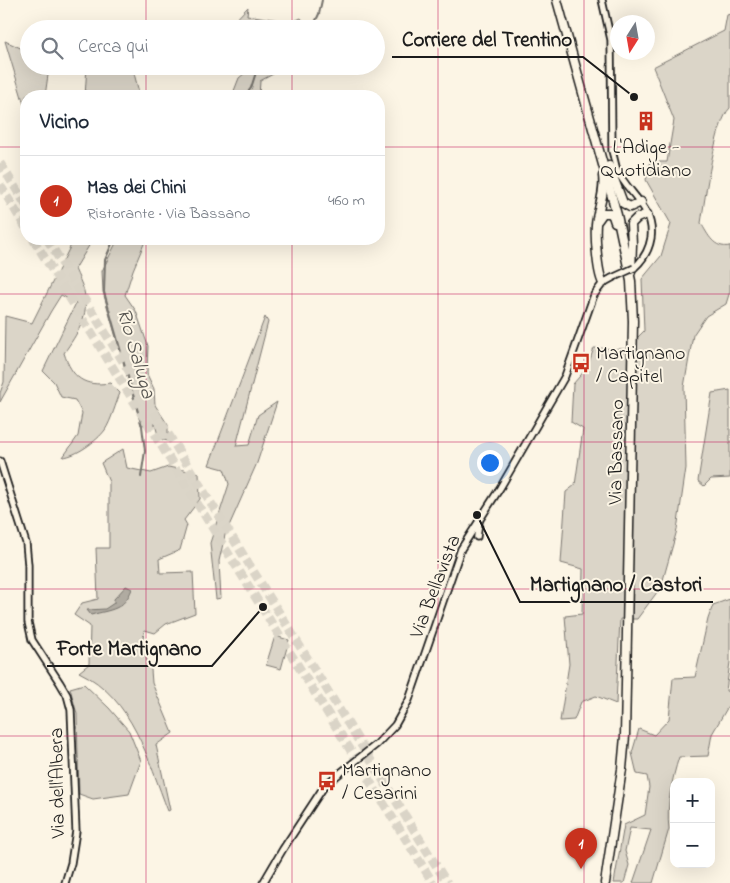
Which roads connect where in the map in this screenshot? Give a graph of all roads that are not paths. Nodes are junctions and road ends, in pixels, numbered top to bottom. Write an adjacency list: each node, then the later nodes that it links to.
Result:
1 (557, 0): 3 (main road, Via Bassano)
2 (602, 0): 4 (street)
3 (601, 154): 4 (main road); 6 (main road); 7 (main road, Via Bassano)
4 (641, 202): 5 (street)
5 (647, 214): 7 (main road); 8 (street, bridge)
6 (597, 224): 7 (main road); 8 (main road)
7 (631, 281): 14 (main road, Via Bassano)
8 (603, 283): 10 (street, Via Bellavista)
9 (0, 461): 12 (street, Via dell'Albera)
10 (480, 521): 11 (street); 13 (street, Via Bellavista)
11 (477, 537)
12 (65, 883)
13 (263, 883)
14 (605, 883)

